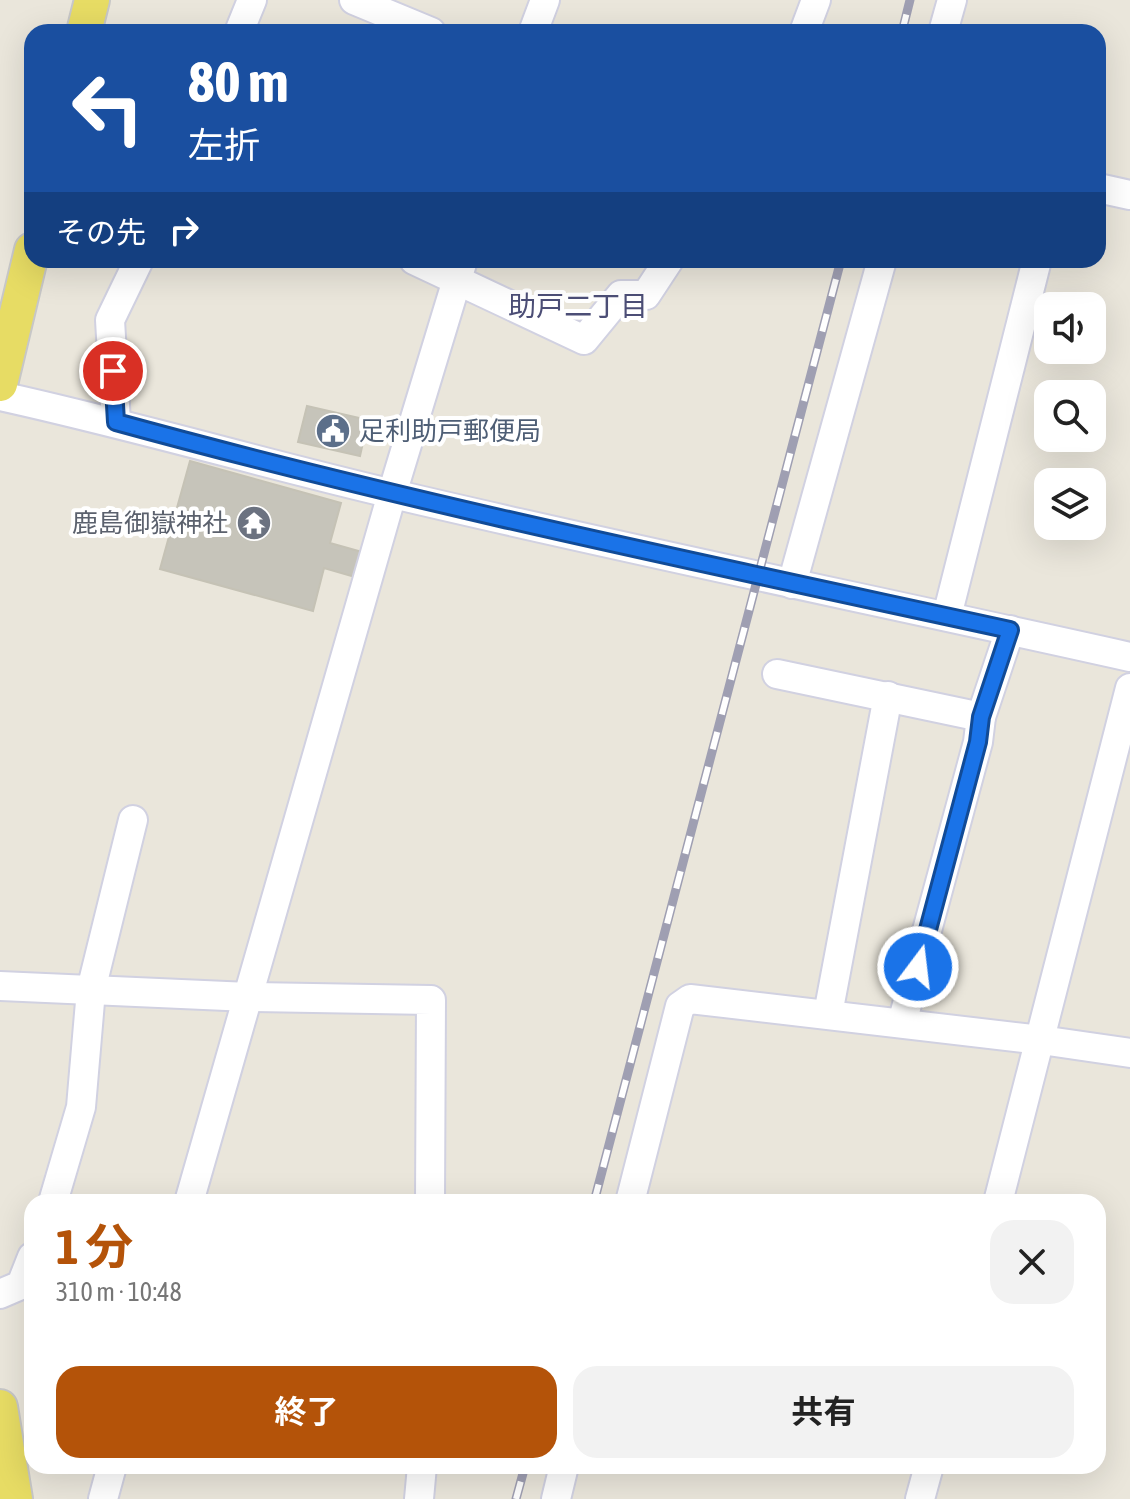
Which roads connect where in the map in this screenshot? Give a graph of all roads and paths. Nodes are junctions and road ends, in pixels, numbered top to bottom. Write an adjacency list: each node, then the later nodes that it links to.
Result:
1 (92, 0): 7 (main road)
2 (252, 0): 8 (street)
3 (354, 0): 9 (street)
4 (545, 0): 10 (street)
5 (816, 0): 11 (street)
6 (952, 0): 12 (street)
7 (86, 24)
8 (242, 24)
9 (412, 24)
10 (536, 24)
11 (807, 24)
12 (945, 24)
13 (1106, 190): 14 (street)
14 (1130, 195)
15 (28, 268): 21 (main road)
16 (135, 268): 23 (street)
17 (664, 268): 20 (street)
18 (880, 268): 25 (street)
19 (1035, 268): 26 (street)
20 (460, 270): 24 (street)
21 (0, 384)
22 (0, 396): 23 (street)
23 (116, 422): 24 (street)
24 (392, 494): 25 (street); 36 (street)
25 (792, 584): 26 (street)
26 (947, 616): 27 (street)
27 (1010, 630): 28 (street); 32 (street)
28 (1130, 657)
29 (777, 674): 31 (street)
30 (1130, 688): 39 (street)
31 (888, 696): 32 (street); 37 (street)
32 (981, 717): 38 (street)
33 (133, 820): 35 (street)
34 (0, 986): 35 (street)
35 (91, 990): 36 (street); 41 (street)
36 (249, 997): 42 (street); 43 (street)
37 (828, 1014): 38 (street); 44 (street)
38 (902, 1023): 39 (street)
39 (1041, 1040): 40 (street); 45 (street)
40 (1130, 1053)
41 (55, 1194)
42 (191, 1194)
43 (430, 1194)
44 (632, 1194)
45 (1000, 1194)
46 (24, 1277): 47 (street)
47 (0, 1294)
48 (0, 1407): 49 (main road)
49 (3, 1441): 54 (main road)
50 (110, 1474): 55 (street)
51 (421, 1474): 56 (street)
52 (562, 1474): 57 (street)
53 (927, 1474): 58 (street)
54 (15, 1499)
55 (103, 1499)
56 (419, 1499)
57 (556, 1499)
58 (920, 1499)

